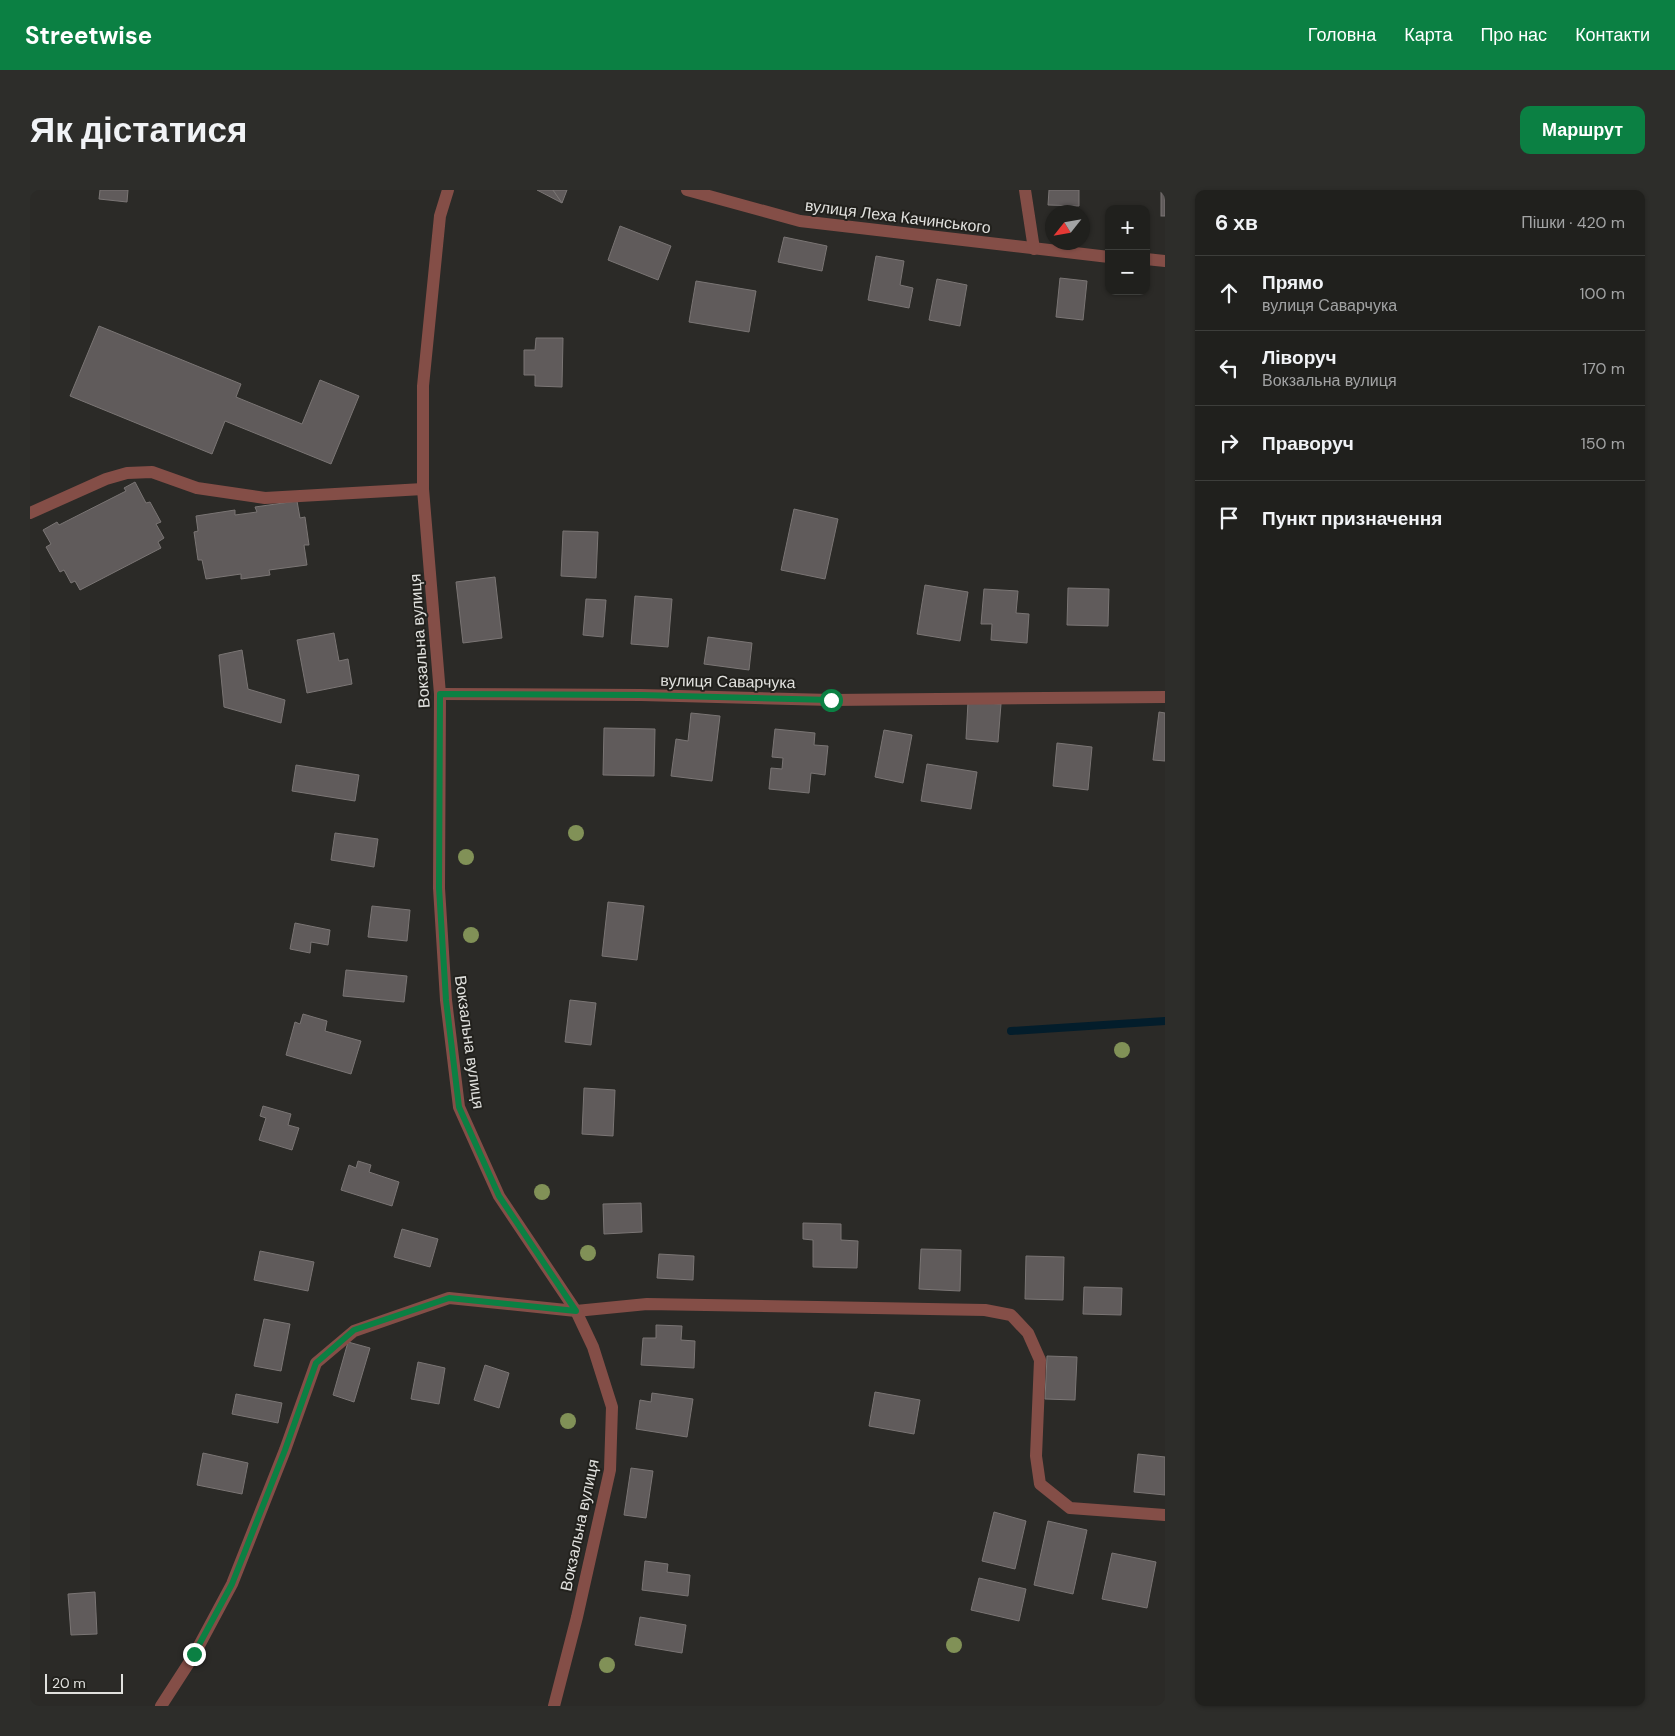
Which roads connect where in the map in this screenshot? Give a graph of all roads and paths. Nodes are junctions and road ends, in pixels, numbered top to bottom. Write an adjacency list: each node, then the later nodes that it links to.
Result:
1 (448, 190): 8 (street, Вокзальна вулиця)
2 (687, 190): 4 (street, вулиця Леха Качинського)
3 (1026, 190): 4 (street)
4 (1034, 249): 5 (street, вулиця Леха Качинського)
5 (1105, 257)
6 (1150, 260): 7 (street)
7 (1165, 261)
8 (423, 489): 9 (street); 10 (street, Вокзальна вулиця)
9 (30, 513)
10 (440, 694): 11 (street, вулиця Саварчука); 12 (street, Вокзальна вулиця)
11 (1165, 697)
12 (576, 1311): 13 (street); 14 (street); 15 (street, Вокзальна вулиця)
13 (1165, 1515)
14 (161, 1706)
15 (554, 1706)

